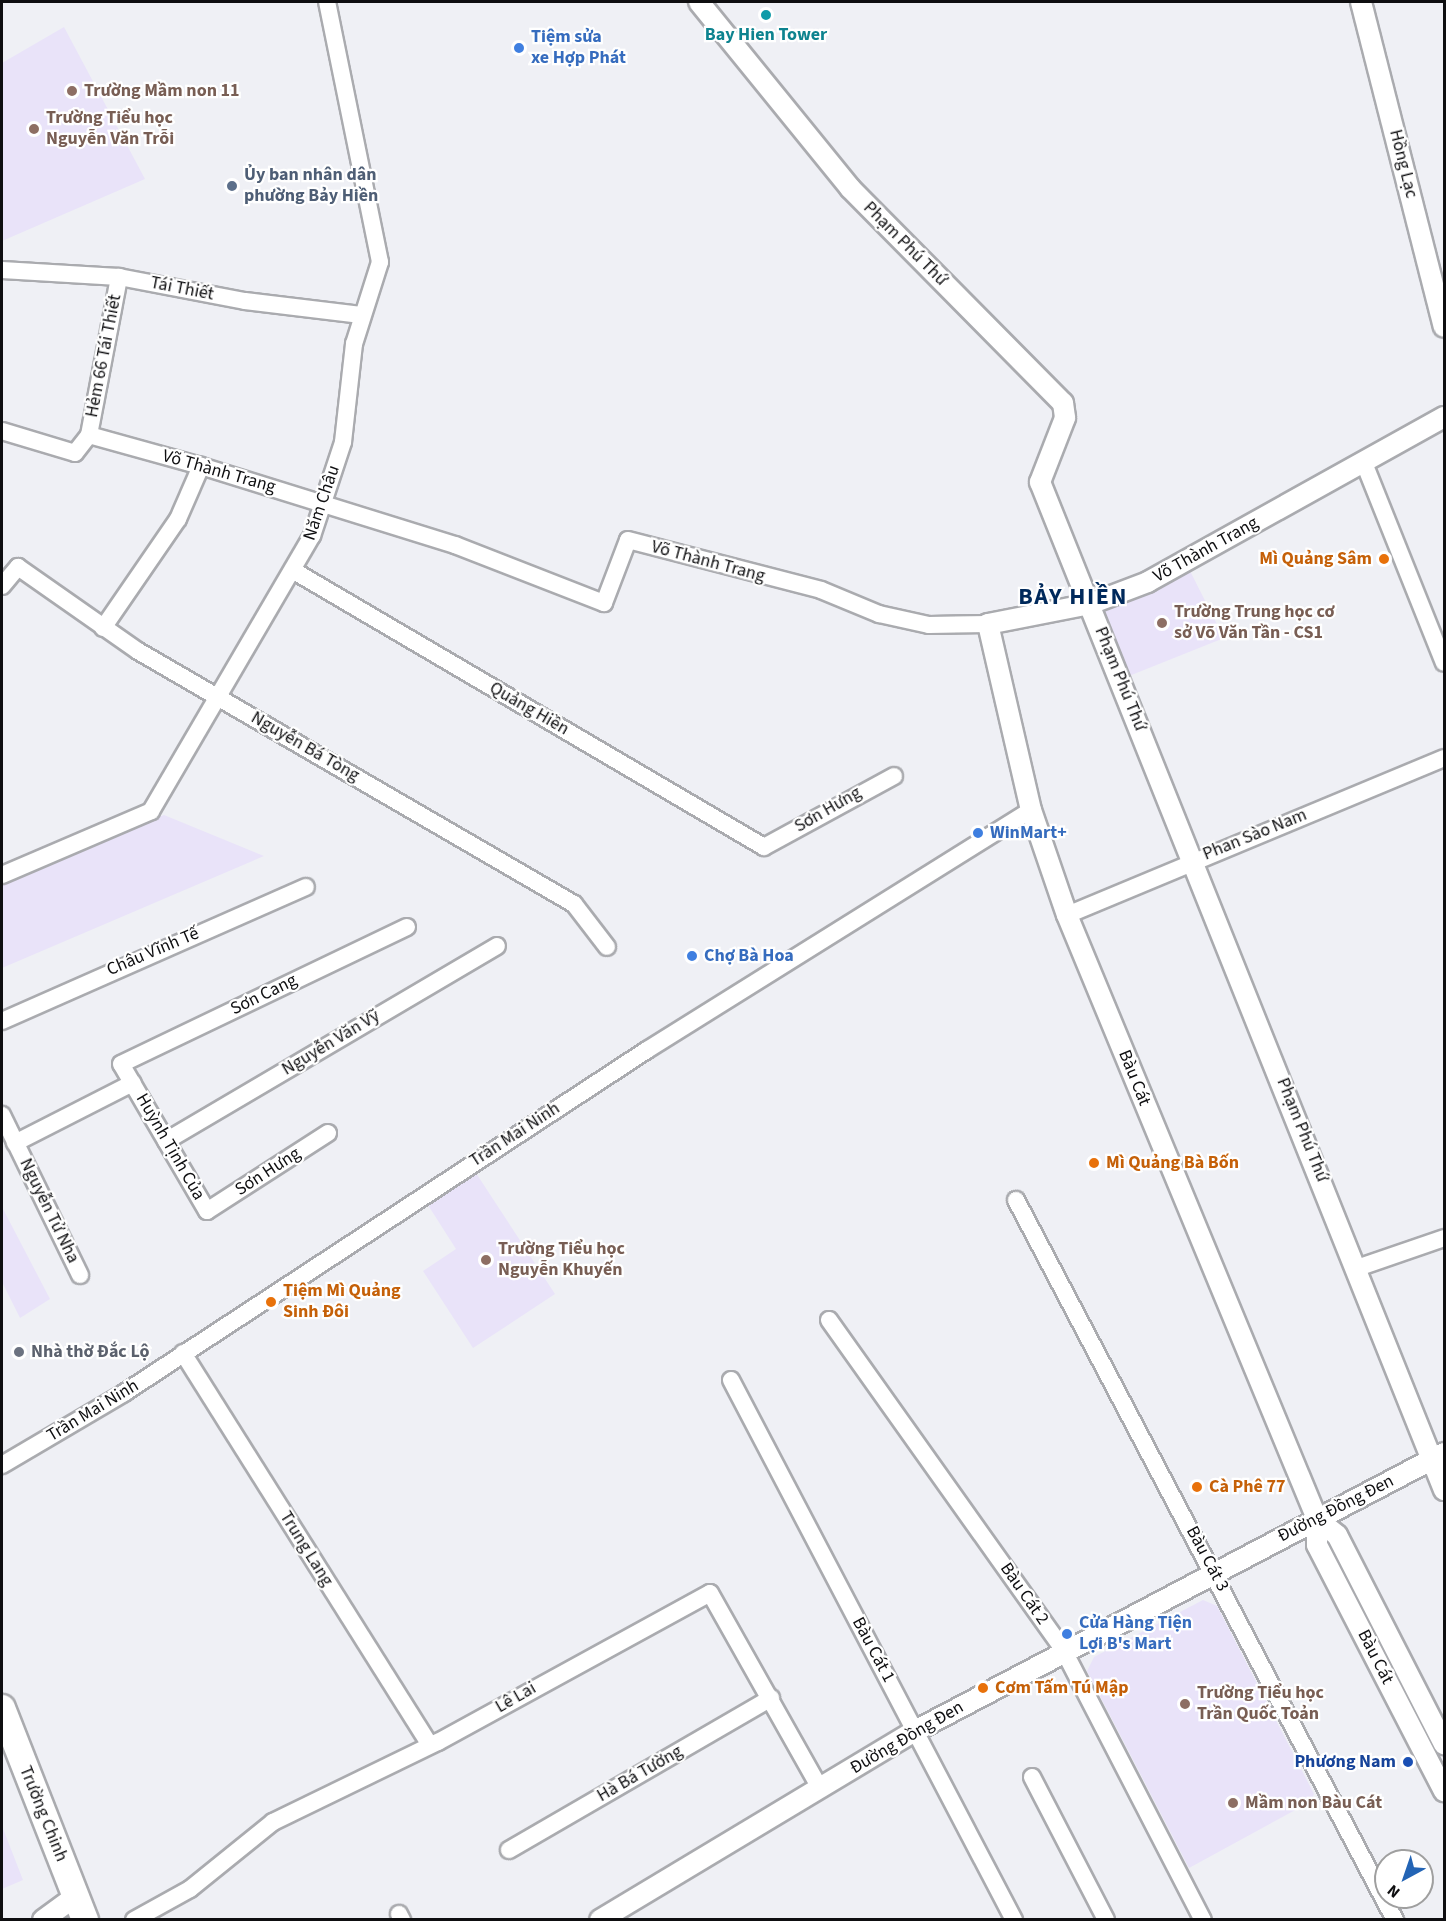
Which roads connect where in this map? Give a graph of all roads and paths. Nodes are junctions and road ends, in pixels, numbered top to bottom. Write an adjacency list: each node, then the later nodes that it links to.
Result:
1 (327, 2): 6 (street, Năm Châu)
2 (699, 2): 16 (street, Phạm Phú Thứ)
3 (1361, 2): 7 (street, Hồng Lạc)
4 (2, 270): 5 (street, Tái Thiết)
5 (119, 277): 6 (street, Tái Thiết); 10 (street, Hẻm 66 Tái Thiết)
6 (361, 315): 13 (street, Năm Châu)
7 (1444, 327)
8 (1444, 418): 11 (street, Võ Thành Trang)
9 (2, 431): 10 (street)
10 (89, 435): 12 (street, Võ Thành Trang)
11 (1364, 463): 16 (street, Võ Thành Trang); 19 (street)
12 (201, 466): 13 (street, Võ Thành Trang); 18 (street)
13 (324, 503): 14 (street, Năm Châu); 17 (street, Võ Thành Trang)
14 (294, 571): 20 (street, Năm Châu); 24 (street, Quảng Hiền)
15 (2, 586): 18 (street, Nguyễn Bá Tòng)
16 (1090, 604): 17 (street, Võ Thành Trang); 25 (street, Phạm Phú Thứ)
17 (988, 624): 23 (street, Bàu Cát)
18 (103, 628): 20 (street, Nguyễn Bá Tòng)
19 (1444, 663)
20 (219, 698): 26 (street, Năm Châu); 31 (street, Nguyễn Bá Tòng)
21 (1444, 758): 25 (street, Phan Sào Nam)
22 (894, 776): 24 (street, Sơn Hưng)
23 (1031, 810): 28 (street, Bàu Cát); 45 (street, Trần Mai Ninh)
24 (764, 847)
25 (1193, 860): 28 (street, Phan Sào Nam); 42 (street, Phạm Phú Thứ)
26 (2, 876)
27 (306, 887): 32 (street, Châu Vĩnh Tế)
28 (1067, 915): 50 (street, Bàu Cát)
29 (407, 927): 33 (street, Sơn Cang)
30 (497, 946): 37 (street, Nguyễn Văn Vỹ)
31 (608, 947)
32 (2, 1021)
33 (121, 1064): 34 (street, Huỳnh Tịnh Của)
34 (133, 1083): 37 (street, Huỳnh Tịnh Của); 38 (street, Huỳnh Tịnh Của)
35 (2, 1115): 38 (street, Nguyễn Tử Nha)
36 (328, 1133): 40 (street, Sơn Hưng)
37 (166, 1141): 40 (street, Huỳnh Tịnh Của)
38 (15, 1143): 43 (street, Nguyễn Tử Nha)
39 (1016, 1200): 51 (street, Bàu Cát 3)
40 (207, 1211)
41 (1444, 1238): 42 (street)
42 (1357, 1268): 47 (street, Phạm Phú Thứ)
43 (80, 1275)
44 (829, 1320): 52 (street, Bàu Cát 2)
45 (183, 1353): 48 (street, Trần Mai Ninh); 56 (street, Trung Lang)
46 (731, 1380): 55 (street, Bàu Cát 1)
47 (1439, 1456): 49 (street, Phạm Phú Thứ); 50 (street, Đường Đồng Đen)
48 (2, 1465)
49 (1444, 1490)
50 (1317, 1519): 51 (street, Đường Đồng Đen); 57 (street, Bàu Cát); 59 (street, Bàu Cát)
51 (1215, 1572): 52 (street, Đường Đồng Đen); 72 (street, Bàu Cát 3)
52 (1064, 1651): 55 (street, Đường Đồng Đen); 71 (street, Bàu Cát 2)
53 (771, 1698): 56 (street, Lê Lai); 62 (street, Lê Lai); 64 (street, Hà Bá Tường)
54 (2, 1708): 61 (main road, Trường Chinh)
55 (915, 1731): 62 (street, Đường Đồng Đen); 69 (street, Bàu Cát 1)
56 (430, 1745): 67 (street, Lê Lai)
57 (1444, 1745): 59 (street)
58 (2, 1751): 61 (main road, Trường Chinh)
59 (1426, 1756): 63 (street, Bàu Cát)
60 (1032, 1777): 70 (street)
61 (21, 1780): 65 (main road, Trường Chinh)
62 (819, 1788): 68 (street, Đường Đồng Đen)
63 (1444, 1791)
64 (508, 1850)
65 (62, 1909): 66 (main road, Trường Chinh)
66 (85, 1920)
67 (134, 1920)
68 (600, 1920)
69 (1014, 1920)
70 (1106, 1920)
71 (1203, 1920)
72 (1395, 1920)

